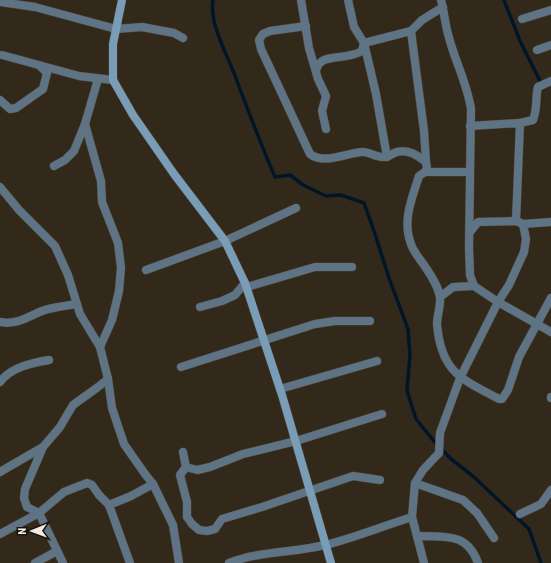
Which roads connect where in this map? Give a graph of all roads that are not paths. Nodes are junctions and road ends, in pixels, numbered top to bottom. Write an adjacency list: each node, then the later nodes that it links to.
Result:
1 (122, 0): 9 (street)
2 (301, 0): 8 (street)
3 (348, 0): 12 (street)
4 (0, 2): 9 (street)
5 (442, 3): 10 (street); 24 (street)
6 (551, 10): 7 (street)
7 (522, 19)
8 (306, 26): 17 (street); 26 (street)
9 (116, 29): 11 (street); 19 (street)
10 (411, 31): 12 (street); 27 (street)
11 (183, 38)
12 (364, 43): 17 (street); 26 (street)
13 (551, 45): 14 (street)
14 (537, 50)
15 (2, 55): 16 (street)
16 (39, 66): 18 (street); 21 (street)
17 (316, 70): 25 (street)
18 (98, 79): 19 (street); 23 (street)
19 (113, 80): 36 (street)
20 (551, 81): 22 (street)
21 (0, 100)
22 (520, 123): 24 (street); 33 (street)
23 (85, 124): 28 (street); 51 (street)
24 (470, 126): 30 (street)
25 (326, 129)
26 (387, 157): 27 (street)
27 (426, 162): 29 (street)
28 (54, 166)
29 (426, 172): 30 (street); 41 (street)
30 (469, 172): 35 (street)
31 (0, 187): 44 (street)
32 (296, 208): 36 (street)
33 (520, 222): 34 (street); 35 (street); 43 (street)
34 (551, 222)
35 (470, 232): 40 (street)
36 (224, 241): 38 (street); 39 (street)
37 (352, 267): 39 (street)
38 (146, 270)
39 (246, 285): 45 (street); 50 (street)
40 (474, 286): 41 (street); 43 (street)
41 (440, 297): 56 (street)
42 (551, 298): 48 (street)
43 (498, 302): 48 (street); 56 (street)
44 (77, 304): 47 (street); 51 (street)
45 (200, 307)
46 (370, 321): 50 (street)
47 (0, 322)
48 (537, 324): 49 (street); 56 (street)
49 (551, 332)
50 (264, 340): 54 (street); 58 (street)
51 (100, 347): 55 (street)
52 (49, 360): 57 (street)
53 (377, 362): 58 (street)
54 (181, 367)
55 (108, 378): 61 (street); 67 (street)
56 (460, 378): 66 (street)
57 (0, 382)
58 (280, 389): 60 (street)
59 (382, 414): 60 (street)
60 (296, 441): 63 (street); 68 (street)
61 (43, 448): 64 (street); 71 (street)
62 (183, 452): 63 (street)
63 (186, 467): 68 (street)
64 (0, 472)
65 (380, 480): 68 (street)
66 (415, 483): 73 (street); 76 (street)
67 (153, 484): 70 (street); 82 (street)
68 (310, 490): 77 (street)
69 (551, 490): 72 (street)
70 (109, 505): 71 (street); 81 (street)
71 (38, 513): 74 (street); 78 (street)
72 (520, 514)
73 (412, 517): 75 (street); 77 (street)
74 (0, 534)
75 (417, 536): 85 (street); 86 (street)
76 (494, 538)
77 (326, 545): 83 (street); 84 (street)
78 (57, 551): 79 (street); 80 (street)
79 (35, 563)
80 (63, 563)
81 (130, 563)
82 (179, 563)
83 (229, 563)
84 (331, 563)
85 (424, 563)
86 (478, 563)

